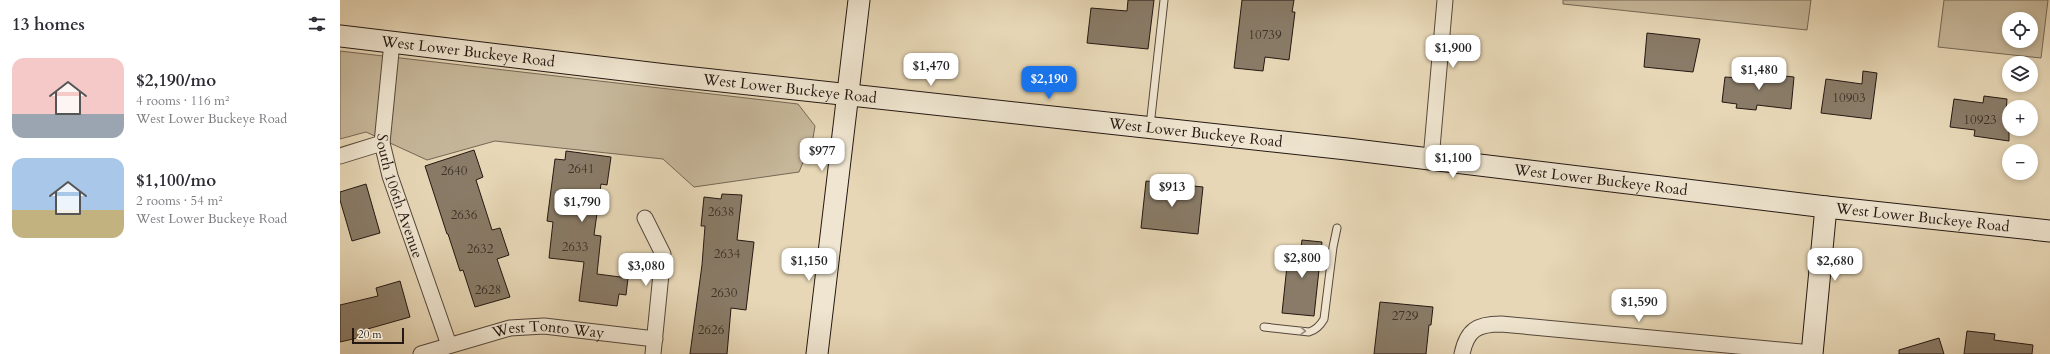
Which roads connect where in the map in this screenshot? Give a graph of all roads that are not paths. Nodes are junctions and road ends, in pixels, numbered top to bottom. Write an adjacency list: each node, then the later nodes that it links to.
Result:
1 (860, 0): 6 (main road)
2 (1164, 0): 7 (lane)
3 (1445, 0): 10 (street)
4 (340, 36): 5 (main road, West Lower Buckeye Road)
5 (392, 42): 6 (main road, West Lower Buckeye Road); 8 (street, South 106th Avenue)
6 (848, 95): 7 (main road, West Lower Buckeye Road); 21 (main road)
7 (1150, 128): 10 (main road, West Lower Buckeye Road)
8 (382, 143): 9 (street); 17 (street, South 106th Avenue)
9 (340, 156)
10 (1431, 160): 11 (main road, West Lower Buckeye Road)
11 (1826, 207): 14 (main road, West Lower Buckeye Road); 23 (main road)
12 (645, 218): 16 (street)
13 (1337, 228): 15 (lane, one-way to 13)
14 (2050, 231)
15 (1264, 327)
16 (655, 339): 17 (street, West Tonto Way); 20 (street)
17 (449, 345): 19 (street, West Tonto Way)
18 (1676, 347): 22 (street); 23 (street)
19 (420, 354)
20 (653, 354)
21 (817, 354)
22 (1462, 354)
23 (1812, 354)

